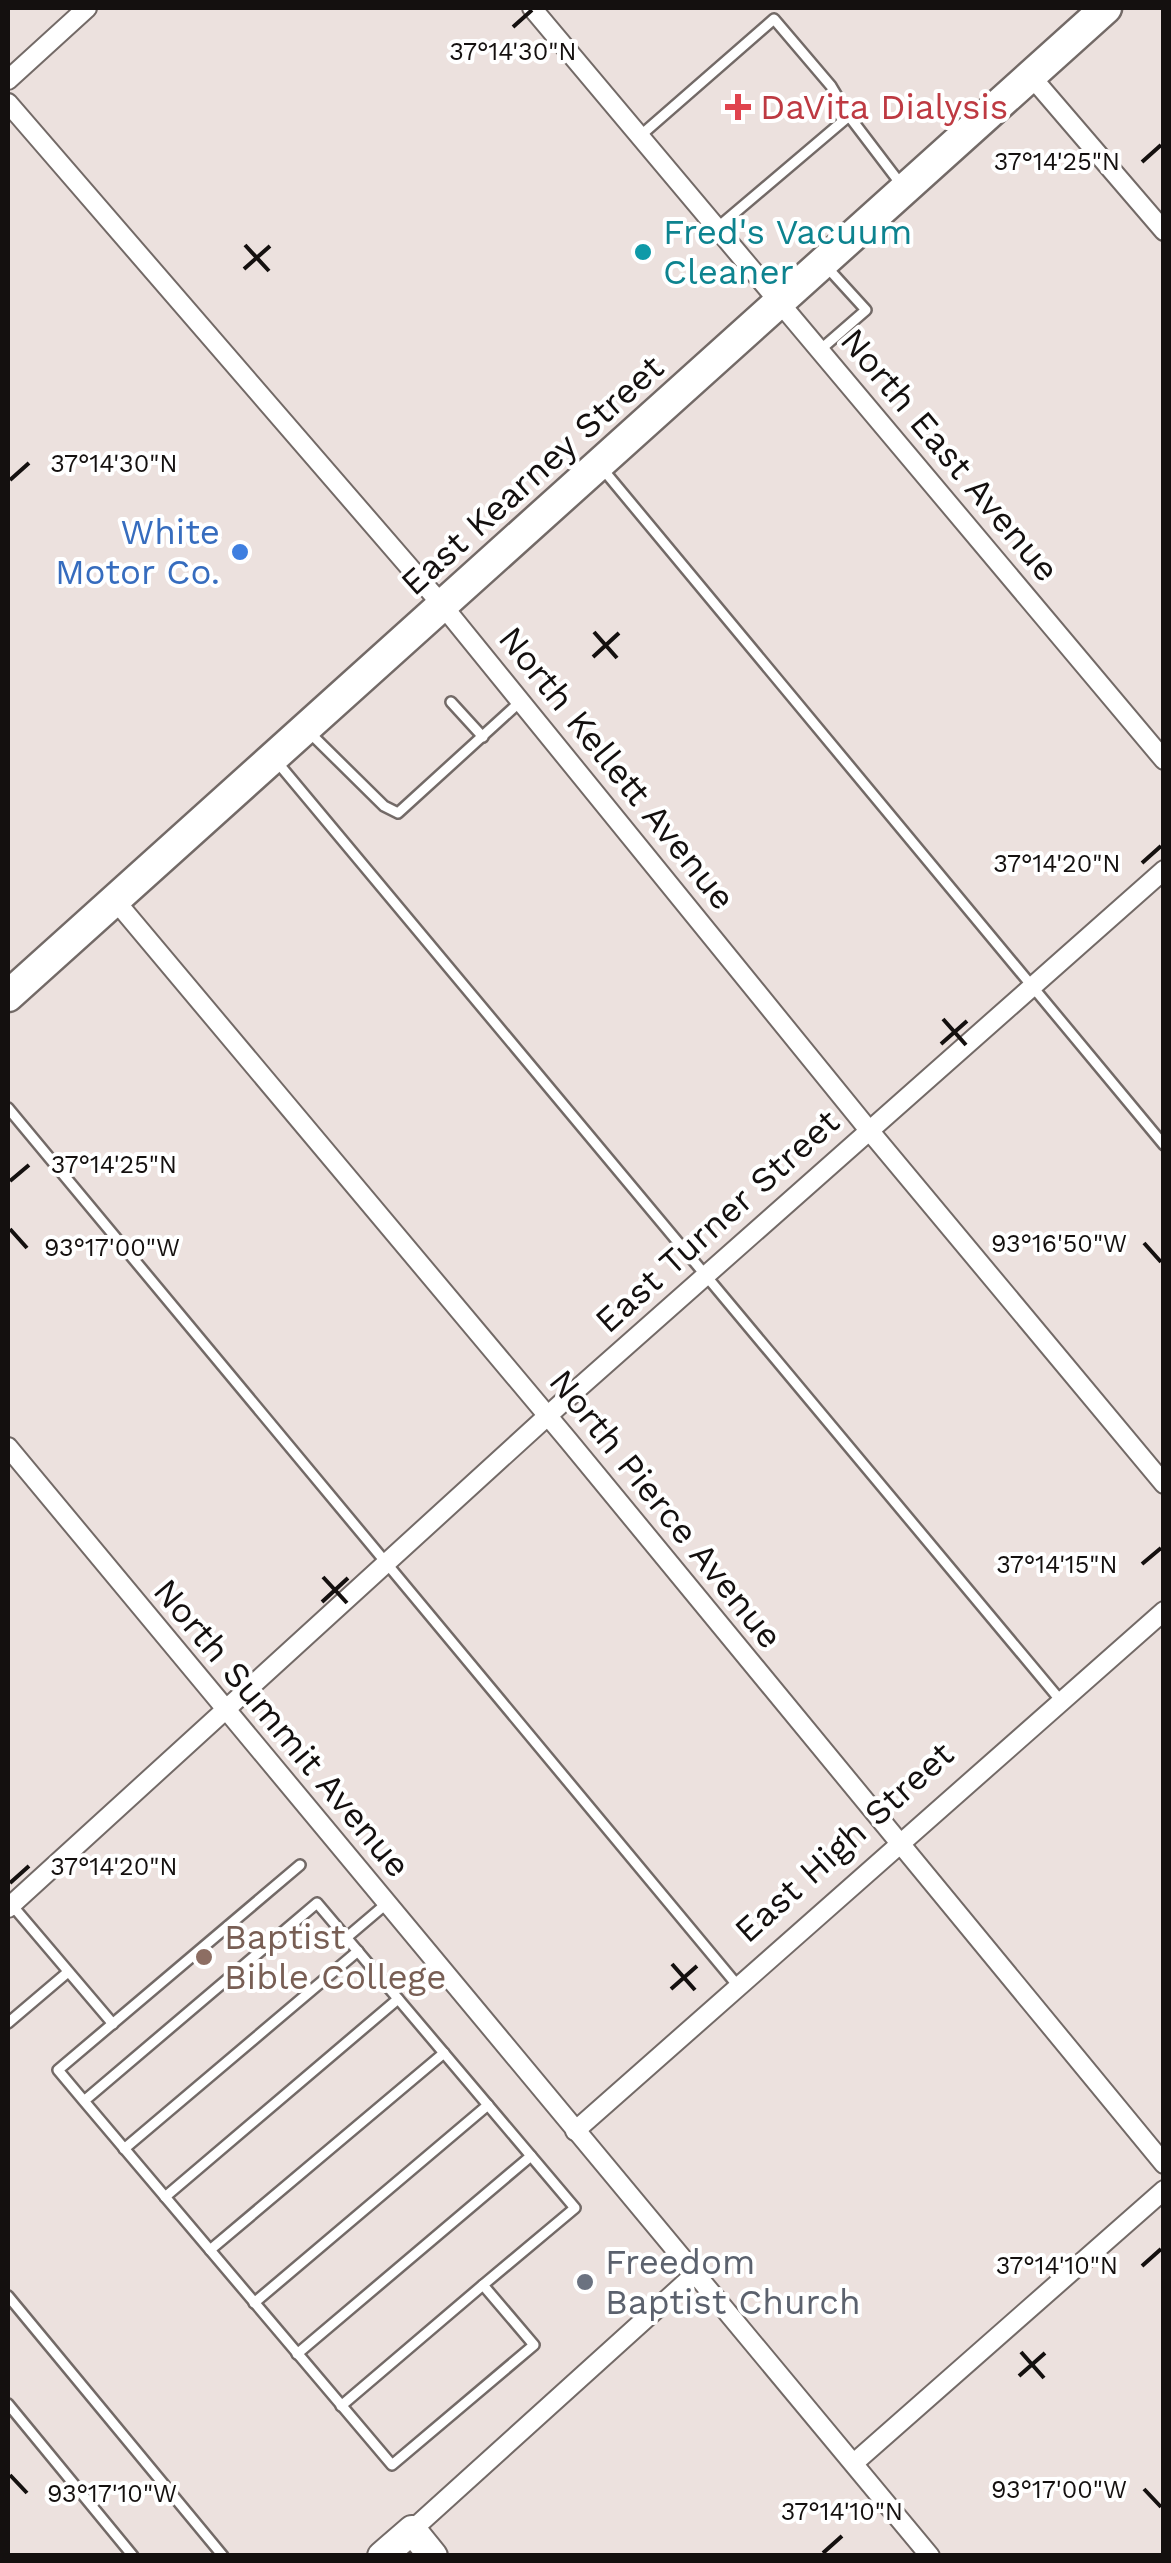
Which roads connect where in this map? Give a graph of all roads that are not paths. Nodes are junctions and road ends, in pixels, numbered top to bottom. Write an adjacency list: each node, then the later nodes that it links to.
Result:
1 (88, 8): 5 (street)
2 (532, 8): 8 (street, North East Avenue)
3 (1106, 8): 4 (main road, East Kearney Street)
4 (1030, 75): 9 (main road, East Kearney Street); 11 (street)
5 (8, 80)
6 (8, 104): 16 (street, North Kellett Avenue)
7 (849, 116): 8 (lane); 9 (lane); 10 (lane)
8 (640, 136): 10 (street, North East Avenue)
9 (905, 189): 12 (main road, East Kearney Street)
10 (717, 228): 13 (street, North East Avenue)
11 (1164, 231)
12 (823, 262): 13 (main road, East Kearney Street); 14 (lane)
13 (779, 302): 14 (street, North East Avenue); 15 (main road, East Kearney Street)
14 (820, 350): 22 (street, North East Avenue)
15 (599, 465): 16 (main road, East Kearney Street); 25 (lane)
16 (444, 606): 17 (street, North Kellett Avenue); 19 (main road, East Kearney Street)
17 (521, 701): 20 (lane); 28 (street, North Kellett Avenue)
18 (451, 702): 20 (lane)
19 (306, 728): 20 (lane); 21 (main road, East Kearney Street)
20 (483, 737)
21 (273, 758): 24 (main road, East Kearney Street); 30 (lane)
22 (1164, 760)
23 (1164, 870): 25 (street, East Turner Street)
24 (114, 899): 26 (main road, East Kearney Street); 31 (street, North Pierce Avenue)
25 (1032, 986): 28 (street, East Turner Street); 29 (lane)
26 (8, 996)
27 (8, 1108): 34 (lane)
28 (868, 1129): 30 (street, East Turner Street); 33 (street, North Kellett Avenue)
29 (1164, 1146)
30 (704, 1276): 31 (street, East Turner Street); 36 (lane)
31 (548, 1416): 34 (street, East Turner Street); 38 (street, North Pierce Avenue)
32 (8, 1448): 37 (street, North Summit Avenue)
33 (1164, 1484)
34 (386, 1564): 37 (street, East Turner Street); 45 (lane)
35 (1164, 1610): 36 (street, East High Street)
36 (1060, 1701): 38 (street, East High Street)
37 (226, 1712): 40 (street, North Summit Avenue); 41 (street, East Turner Street)
38 (898, 1842): 45 (street, East High Street); 55 (street, North Pierce Avenue)
39 (300, 1866): 48 (lane)
40 (386, 1904): 42 (lane); 52 (street, North Summit Avenue)
41 (10, 1906): 44 (lane)
42 (346, 1938): 43 (lane); 50 (lane)
43 (358, 1951): 46 (lane); 53 (lane)
44 (68, 1972): 47 (lane); 48 (lane)
45 (738, 1986): 52 (street, East High Street)
46 (398, 1999): 49 (lane); 57 (lane)
47 (8, 2023)
48 (112, 2024): 50 (lane)
49 (444, 2052): 51 (lane); 58 (lane)
50 (84, 2100): 53 (lane)
51 (488, 2105): 54 (lane); 62 (lane)
52 (576, 2131): 59 (street, North Summit Avenue)
53 (124, 2148): 57 (lane)
54 (531, 2156): 60 (lane); 63 (lane)
55 (1164, 2164)
56 (1164, 2190): 66 (street)
57 (165, 2197): 58 (lane)
58 (210, 2250): 62 (lane)
59 (694, 2274): 66 (street, North Summit Avenue); 67 (street)
60 (483, 2286): 65 (lane); 65 (lane)
61 (8, 2296): 69 (lane)
62 (254, 2302): 63 (lane)
63 (297, 2354): 65 (lane)
64 (8, 2404): 68 (lane)
65 (341, 2406)
66 (854, 2463): 72 (street, North Summit Avenue)
67 (412, 2530): 70 (street); 71 (street)
68 (133, 2556)
69 (223, 2556)
70 (382, 2556)
71 (433, 2556)
72 (930, 2556)

